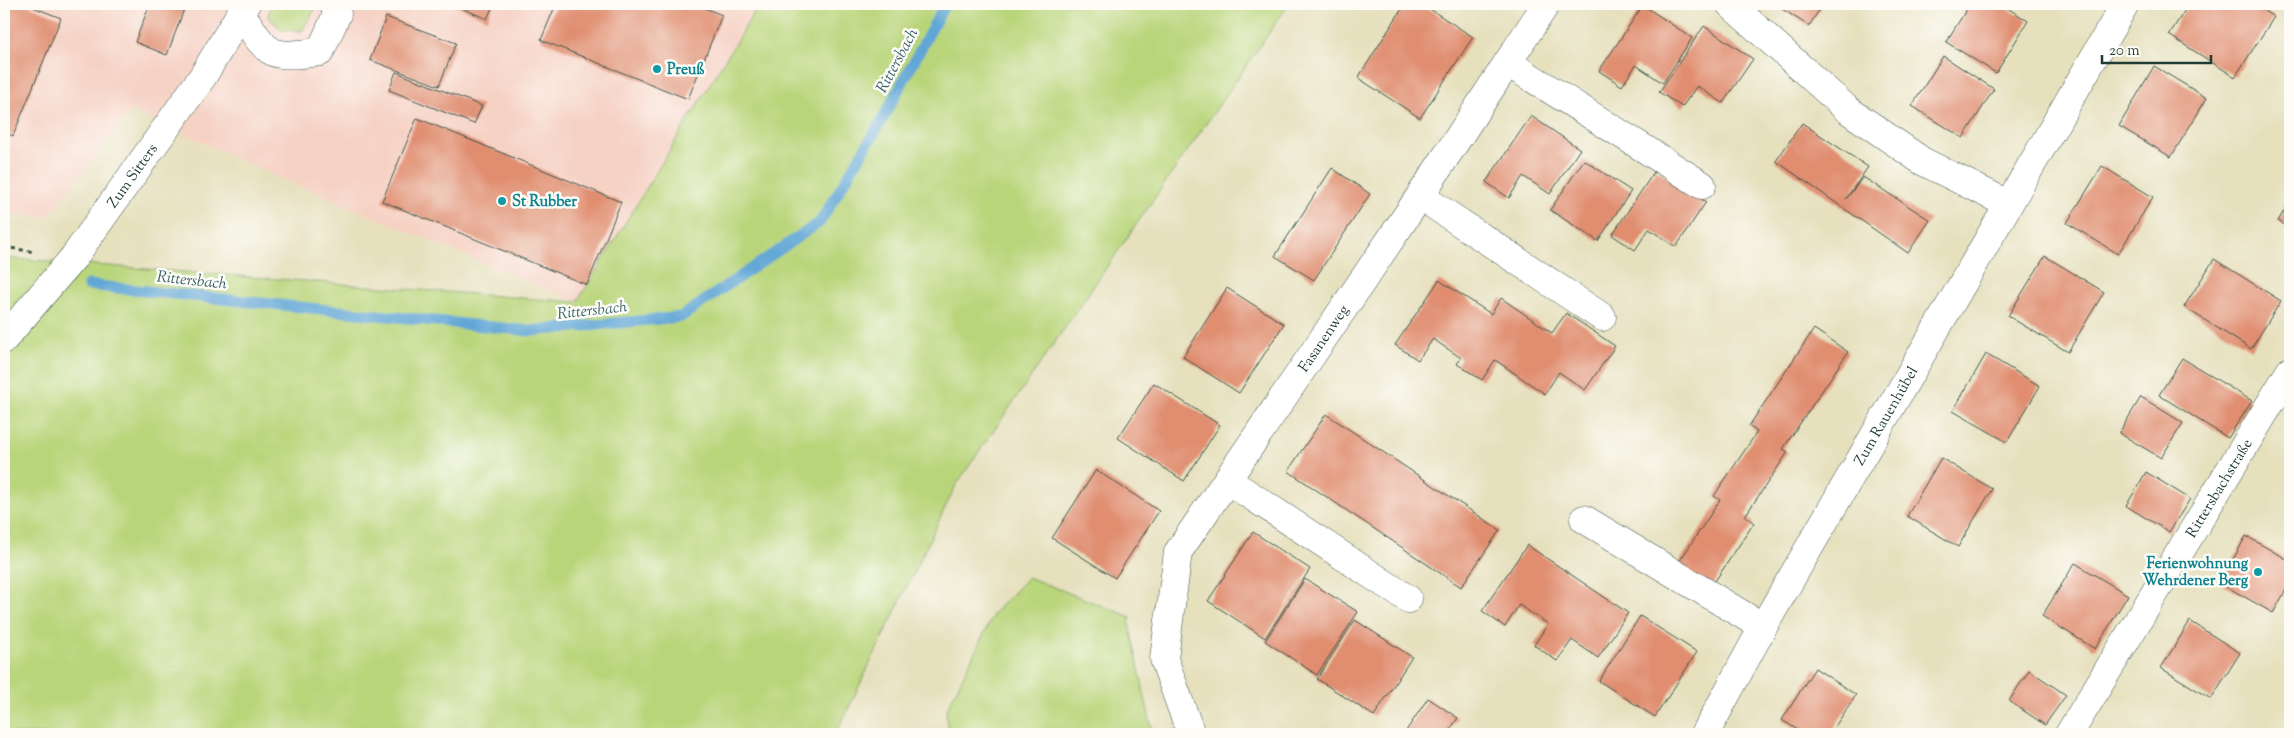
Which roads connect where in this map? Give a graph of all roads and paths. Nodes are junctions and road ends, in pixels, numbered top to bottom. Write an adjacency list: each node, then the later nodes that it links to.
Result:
1 (334, 4): 5 (street)
2 (1546, 4): 6 (street, Fasanenweg)
3 (1730, 4): 9 (street)
4 (2125, 4): 9 (street, Zum Rauenhübel)
5 (244, 8): 11 (street, Zum Sitters)
6 (1508, 62): 7 (street); 8 (street, Fasanenweg)
7 (1702, 185)
8 (1420, 196): 10 (street); 13 (street, Fasanenweg)
9 (2008, 204): 16 (street, Zum Rauenhübel)
10 (1602, 317)
11 (4, 339)
12 (2290, 371): 19 (street, Rittersbachstraße)
13 (1227, 480): 15 (street); 17 (street, Fasanenweg)
14 (1584, 519): 16 (street)
15 (1408, 599)
16 (1763, 627): 18 (street, Zum Rauenhübel)
17 (1191, 734)
18 (1705, 734)
19 (2069, 734)

